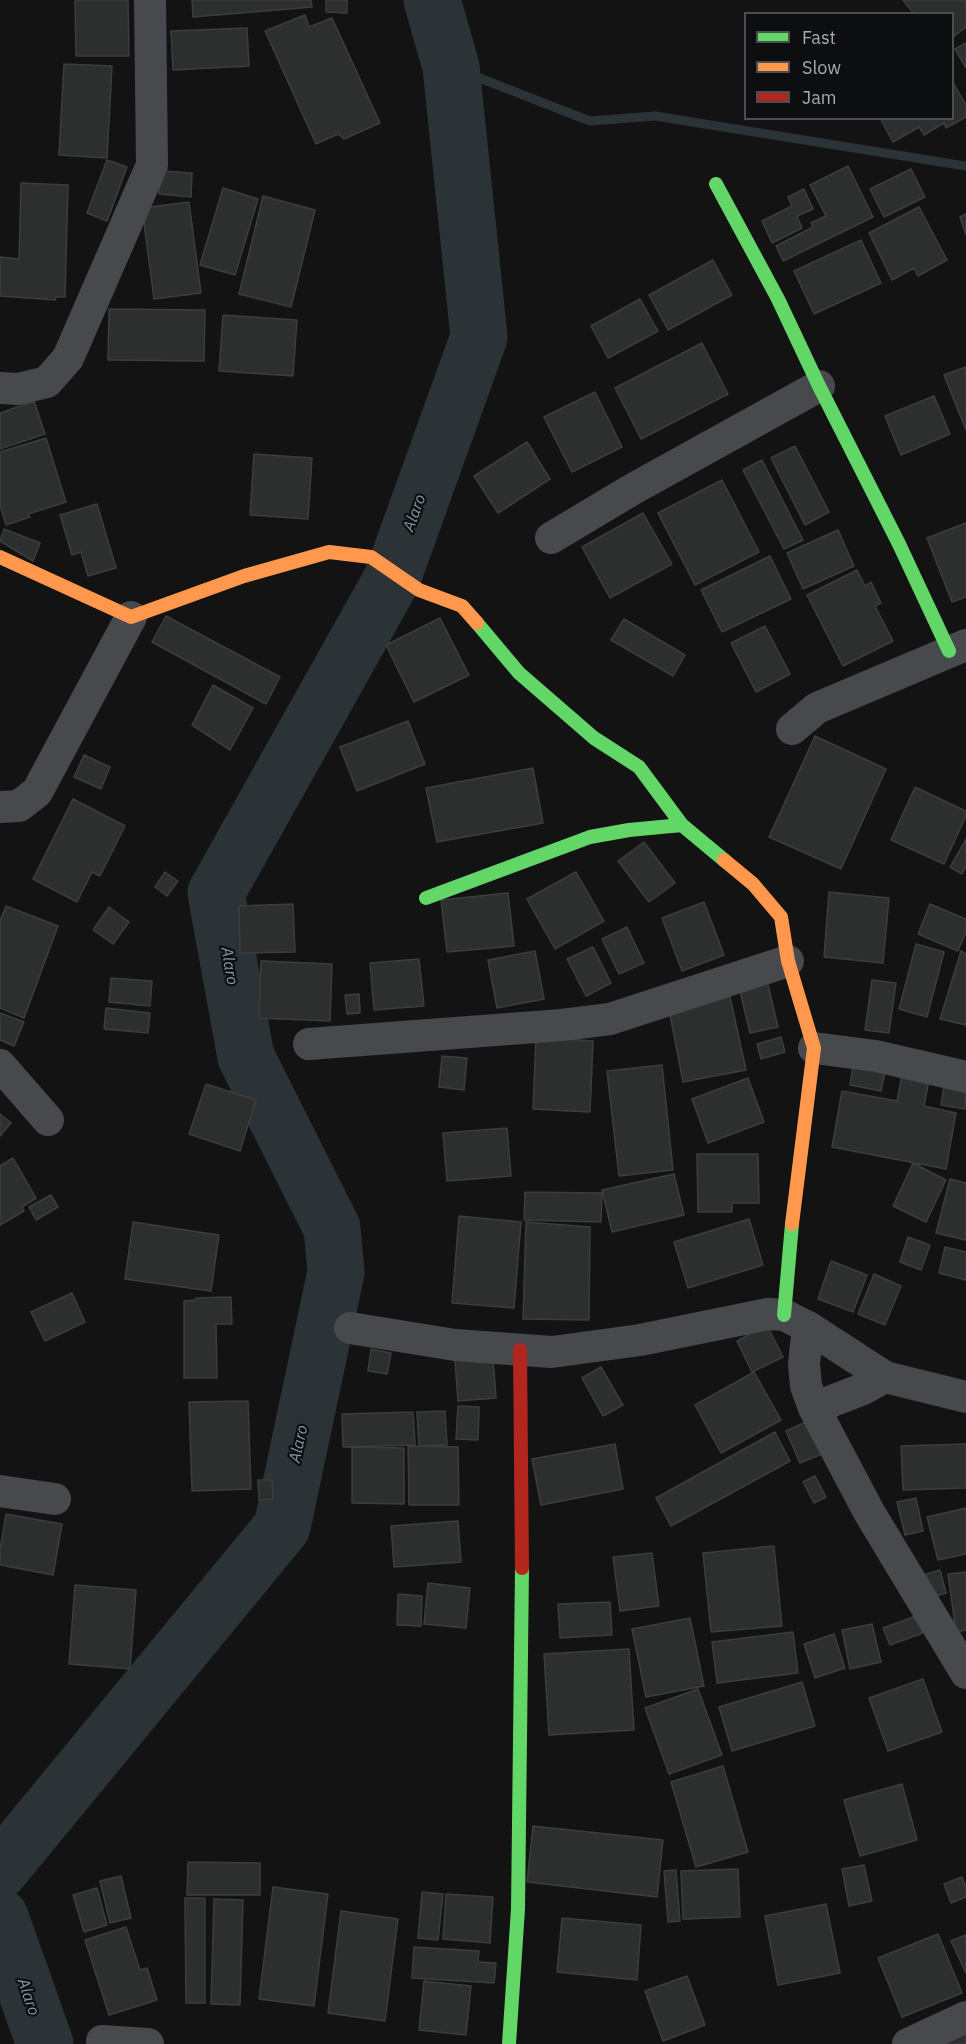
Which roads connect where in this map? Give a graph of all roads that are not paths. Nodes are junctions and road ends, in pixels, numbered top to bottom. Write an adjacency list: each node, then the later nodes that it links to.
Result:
1 (150, 0): 4 (street)
2 (716, 184): 3 (street)
3 (819, 386): 5 (street); 8 (street)
4 (0, 388)
5 (551, 538)
6 (0, 557): 7 (street)
7 (131, 617): 10 (street); 11 (street)
8 (958, 648): 9 (street)
9 (792, 729)
10 (0, 807)
11 (682, 825): 12 (street); 13 (street)
12 (426, 898)
13 (788, 961): 14 (street); 15 (street)
14 (309, 1044)
15 (814, 1048): 17 (street); 19 (street)
16 (0, 1065): 18 (street)
17 (966, 1077)
18 (48, 1120)
19 (796, 1321): 21 (street); 22 (street); 24 (street)
20 (351, 1328): 21 (street)
21 (520, 1350): 31 (street)
22 (885, 1377): 23 (street); 24 (street)
23 (966, 1397)
24 (814, 1408): 27 (street)
25 (0, 1491): 26 (street)
26 (55, 1499)
27 (966, 1673)
28 (966, 2017): 32 (street)
29 (102, 2041): 30 (street)
30 (148, 2044)
31 (509, 2044)
32 (908, 2044)

